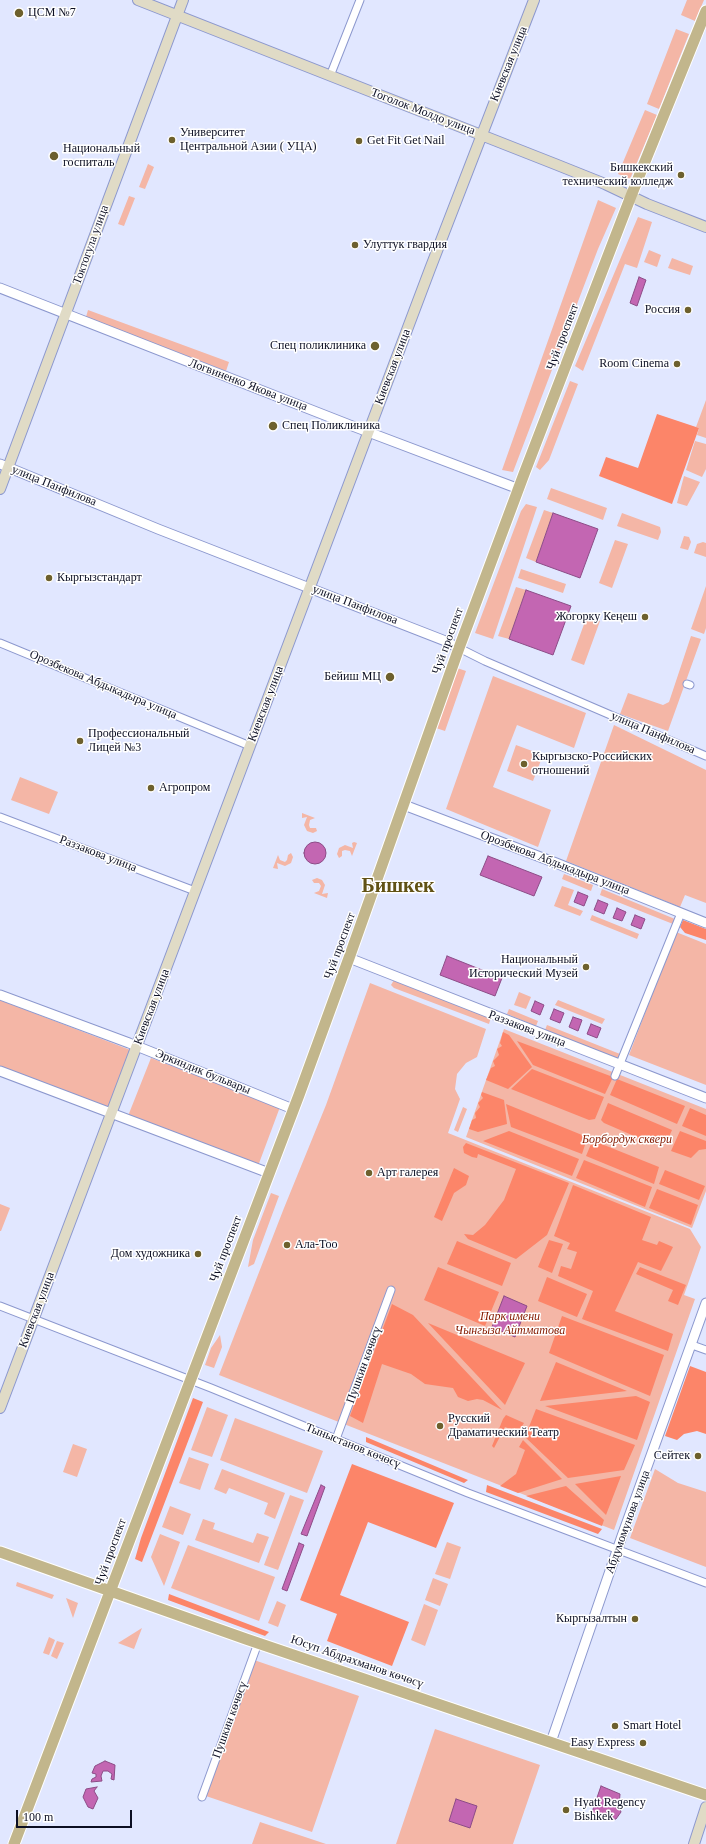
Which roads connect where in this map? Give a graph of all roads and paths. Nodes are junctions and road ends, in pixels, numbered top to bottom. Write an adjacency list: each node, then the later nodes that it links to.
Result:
1 (138, 0): 6 (main road, Тоголок Молдо улица)
2 (183, 0): 6 (main road, Токтогула улица)
3 (360, 0): 7 (street)
4 (534, 0): 8 (main road, Киевская улица)
5 (706, 11): 9 (main road, Чуй проспект)
6 (177, 14): 7 (main road, Тоголок Молдо улица); 12 (main road, Токтогула улица)
7 (330, 76): 8 (main road, Тоголок Молдо улица)
8 (481, 135): 9 (main road, Тоголок Молдо улица); 13 (main road, Киевская улица)
9 (631, 196): 10 (main road, Тоголок Молдо улица); 16 (main road, Чуй проспект)
10 (706, 227)
11 (0, 288): 12 (street, Логвиненко Якова улица)
12 (66, 314): 13 (street, Логвиненко Якова улица); 14 (main road, Токтогула улица)
13 (369, 432): 16 (street, Логвиненко Якова улица); 17 (main road, Киевская улица)
14 (4, 466): 15 (main road, Токтогула улица); 17 (street, улица Панфилова)
15 (0, 489)
16 (519, 489): 19 (main road, Чуй проспект)
17 (310, 588): 19 (street, улица Панфилова); 20 (main road, Киевская улица)
18 (0, 643): 20 (street, Орозбекова Абдыкадыра улица)
19 (459, 648): 21 (street, улица Панфилова); 22 (main road, Чуй проспект)
20 (250, 746): 24 (main road, Киевская улица)
21 (706, 756)
22 (404, 805): 25 (street, Орозбекова Абдыкадыра улица); 27 (main road, Чуй проспект)
23 (0, 817): 24 (street, Раззакова улица)
24 (195, 891): 29 (main road, Киевская улица)
25 (681, 913): 26 (street, Орозбекова Абдыкадыра улица); 30 (street)
26 (706, 923)
27 (349, 958): 30 (street, Раззакова улица); 34 (main road, Чуй проспект)
28 (0, 995): 29 (street, Эркиндик бульвары)
29 (137, 1046): 34 (street, Эркиндик бульвары); 35 (main road, Киевская улица)
30 (620, 1065): 32 (street); 33 (street, Раззакова улица)
31 (0, 1071): 35 (street)
32 (615, 1076)
33 (706, 1098)
34 (294, 1109): 36 (main road, Чуй проспект)
35 (111, 1113): 36 (street); 40 (main road, Киевская улица)
36 (269, 1173): 43 (main road, Чуй проспект)
37 (391, 1290): 45 (street, Пушкин көчөсү)
38 (706, 1304): 41 (street, Абдумомунова улица)
39 (0, 1306): 40 (street, Тыныстанов көчөсү)
40 (34, 1319): 43 (street, Тыныстанов көчөсү); 44 (main road, Киевская улица)
41 (692, 1345): 42 (street); 46 (street, Абдумомунова улица)
42 (706, 1350)
43 (189, 1380): 45 (street, Тыныстанов көчөсү); 49 (main road, Чуй проспект)
44 (0, 1408)
45 (336, 1439): 46 (street, Тыныстанов көчөсү)
46 (617, 1550): 48 (street, Тыныстанов көчөсү); 51 (street, Абдумомунова улица)
47 (0, 1552): 49 (main road, Юсуп Абдрахманов көчөсү)
48 (706, 1583)
49 (110, 1592): 50 (main road, Юсуп Абдрахманов көчөсү); 55 (main road, Чуй проспект)
50 (258, 1643): 51 (main road, Юсуп Абдрахманов көчөсү); 53 (street, Пушкин көчөсү)
51 (551, 1742): 52 (main road, Юсуп Абдрахманов көчөсү)
52 (706, 1794)
53 (202, 1796)
54 (706, 1807): 56 (main road)
55 (14, 1844)
56 (694, 1844)

